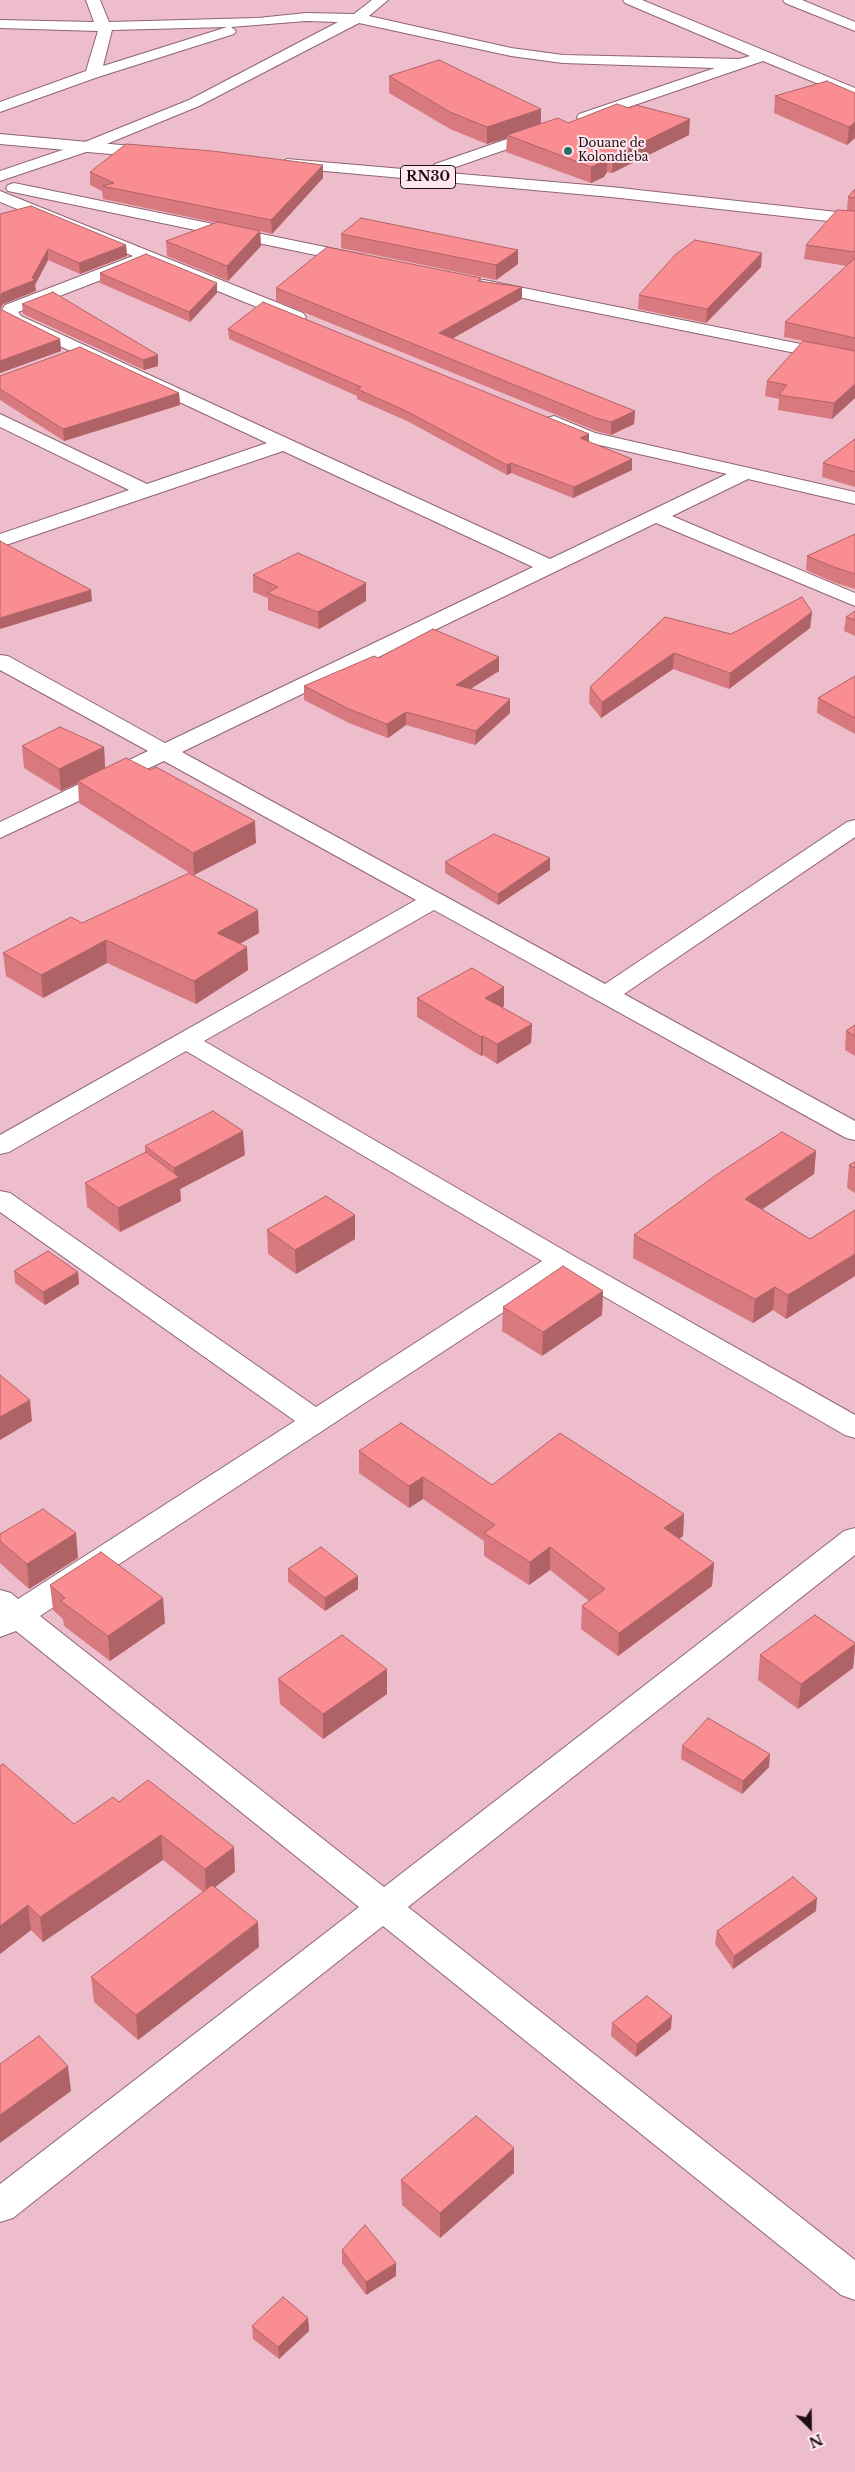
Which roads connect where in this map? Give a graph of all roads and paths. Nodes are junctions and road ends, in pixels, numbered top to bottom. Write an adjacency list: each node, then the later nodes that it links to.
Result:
1 (93, 0): 8 (street)
2 (381, 0): 5 (street)
3 (630, 0): 10 (street)
4 (790, 0): 9 (street)
5 (357, 18): 6 (street); 11 (street); 18 (street)
6 (258, 22): 8 (street); 12 (street)
7 (0, 24): 8 (street)
8 (103, 26): 12 (street)
9 (855, 27)
10 (764, 56): 11 (street); 13 (street)
11 (740, 64): 15 (street)
12 (93, 74): 14 (street)
13 (855, 94)
14 (0, 107)
15 (572, 122)
16 (553, 128): 22 (street)
17 (0, 139): 18 (street)
18 (86, 147): 19 (street); 21 (street)
19 (165, 154)
20 (274, 163): 22 (street, RN30)
21 (0, 176)
22 (431, 177): 25 (street, RN30)
23 (0, 185): 26 (street)
24 (0, 196): 27 (street)
25 (855, 219)
26 (215, 230): 27 (street); 28 (street)
27 (148, 256): 30 (street); 31 (street)
28 (380, 264)
29 (467, 281): 32 (street)
30 (313, 324)
31 (82, 351): 33 (street); 36 (street)
32 (855, 360)
33 (55, 361)
34 (534, 414): 37 (street)
35 (0, 420): 38 (street)
36 (284, 444): 38 (street); 42 (street)
37 (745, 473): 39 (street); 40 (street)
38 (146, 491): 41 (street)
39 (855, 498)
40 (656, 516): 42 (street); 43 (street)
41 (0, 541)
42 (550, 567): 45 (street)
43 (855, 600)
44 (0, 661): 45 (street)
45 (165, 752): 47 (street); 48 (street)
46 (855, 827): 49 (street)
47 (0, 831)
48 (433, 900): 49 (street); 50 (street)
49 (606, 995): 51 (street)
50 (185, 1040): 52 (street); 54 (street)
51 (855, 1132)
52 (0, 1146)
53 (0, 1199): 55 (street)
54 (562, 1261): 55 (street); 56 (street)
55 (316, 1421): 58 (street)
56 (855, 1428)
57 (855, 1539): 59 (street)
58 (6, 1614): 59 (street)
59 (384, 1906): 60 (street); 61 (street)
60 (0, 2206)
61 (855, 2283)

